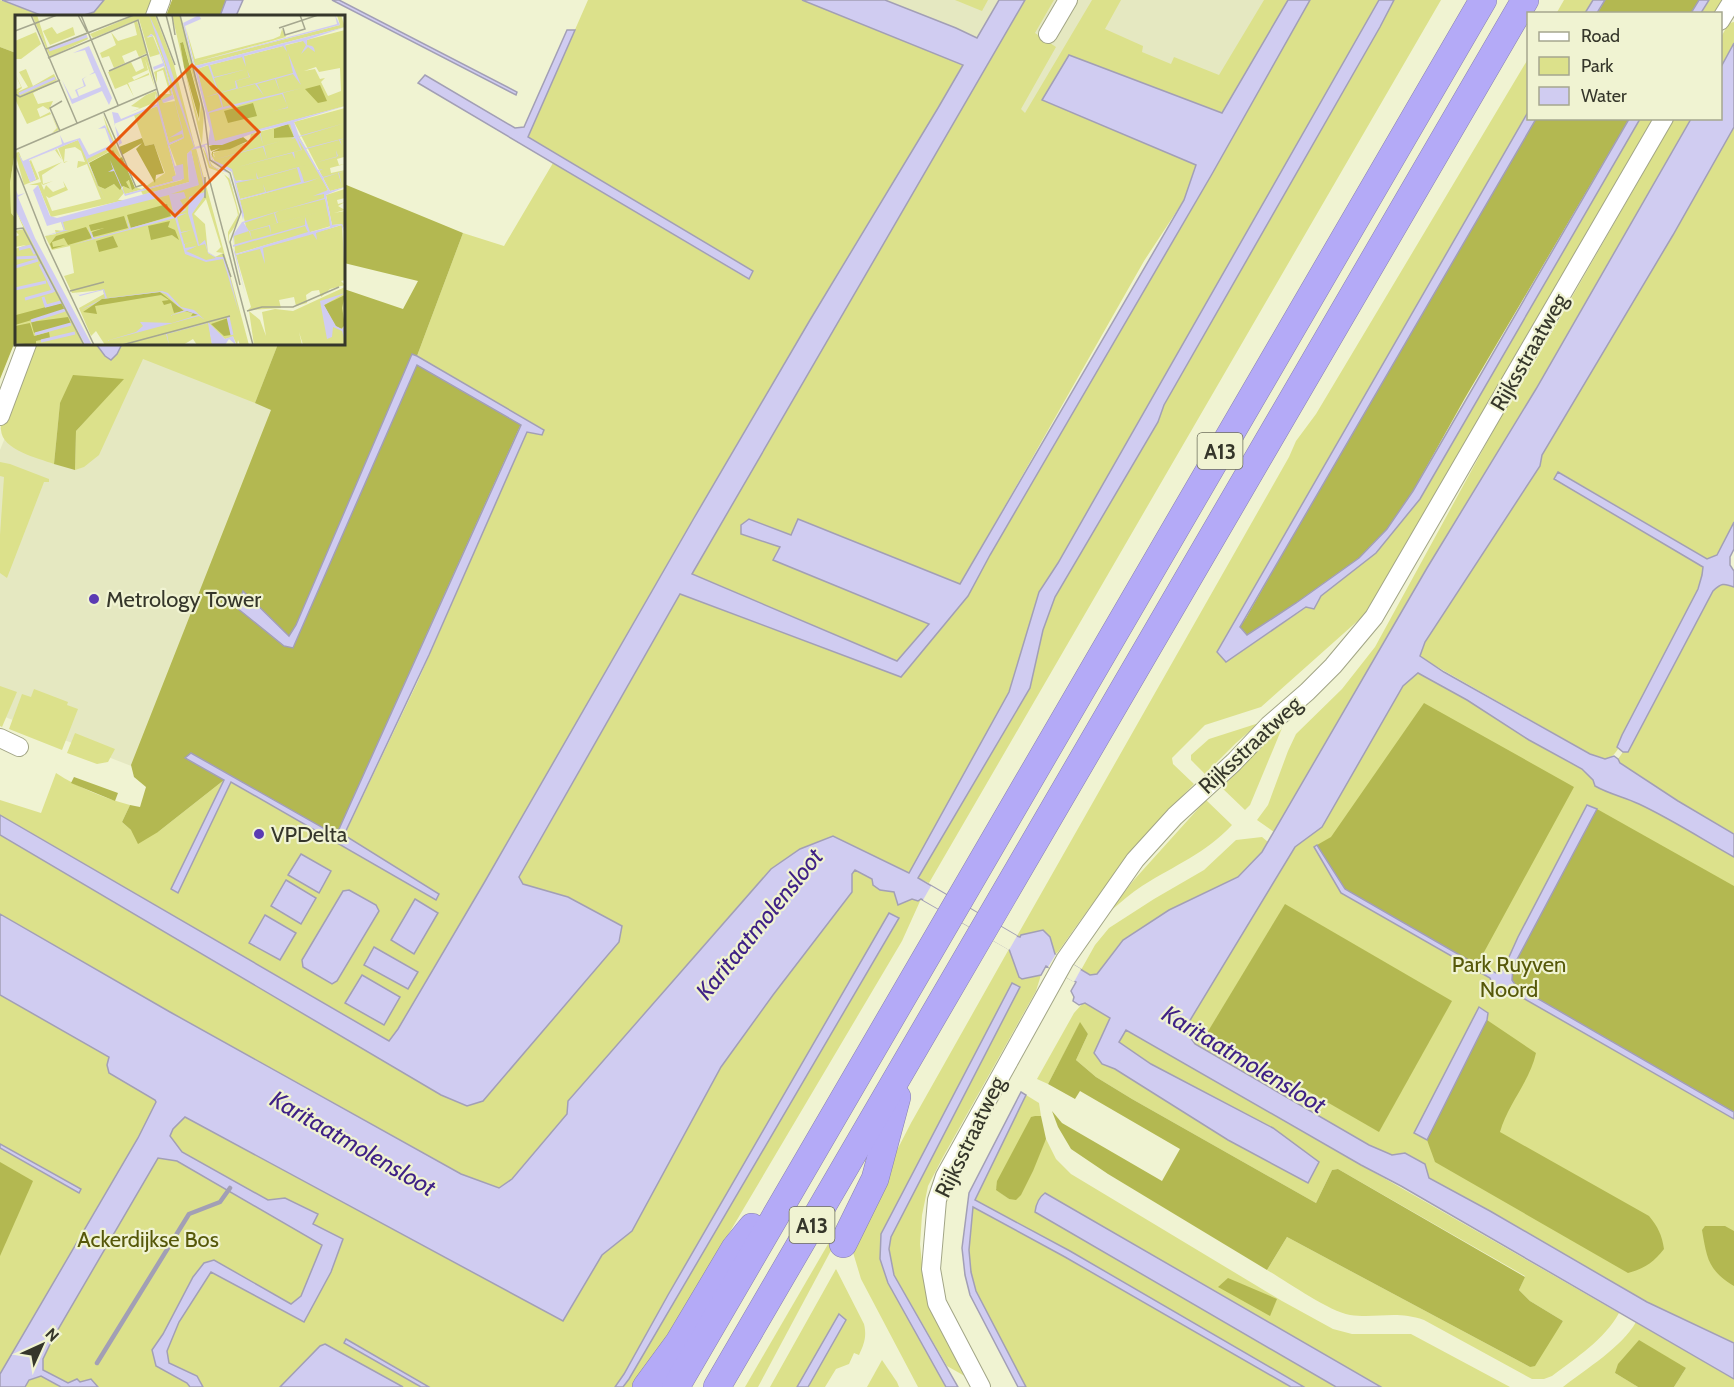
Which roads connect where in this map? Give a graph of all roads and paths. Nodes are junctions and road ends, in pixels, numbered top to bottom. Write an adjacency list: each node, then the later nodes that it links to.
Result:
1 (161, 0): 6 (street)
2 (1068, 0): 8 (street)
3 (1483, 0): 15 (highway, A13)
4 (1525, 0): 14 (highway, A13)
5 (1733, 0): 7 (street)
6 (155, 15)
7 (1722, 18)
8 (1048, 34)
9 (1663, 120): 20 (street, Rijksstraatweg)
10 (27, 345): 11 (street)
11 (0, 416)
12 (0, 738): 13 (street)
13 (19, 747)
14 (906, 1064): 16 (highway, A13); 19 (highway, A13)
15 (816, 1146): 17 (highway, A13); 18 (highway, A13)
16 (843, 1244)
17 (646, 1387)
18 (676, 1387)
19 (717, 1387)
20 (981, 1387)

